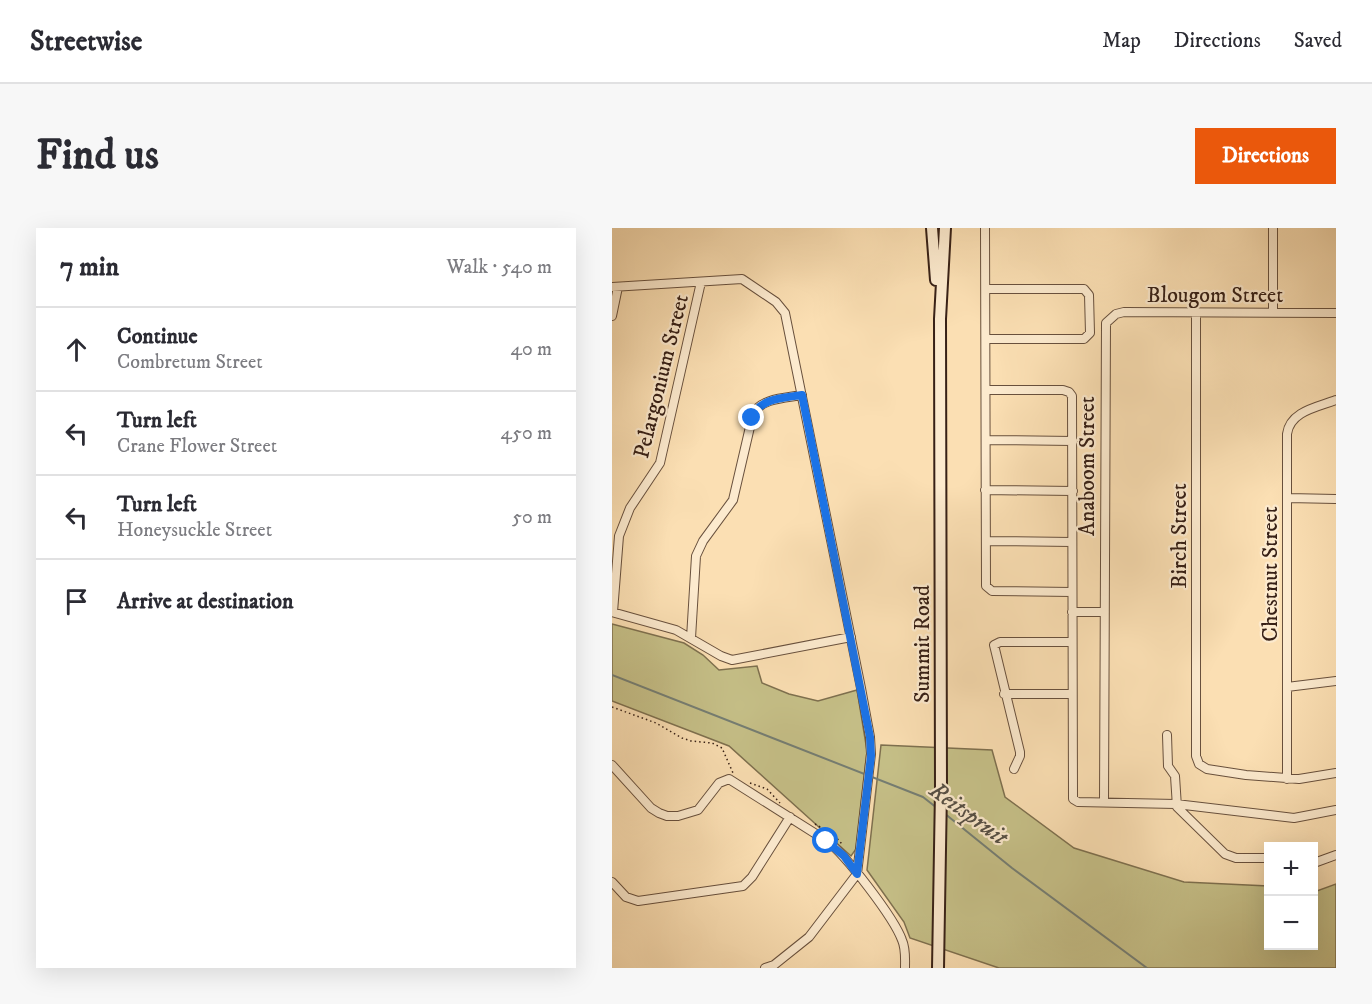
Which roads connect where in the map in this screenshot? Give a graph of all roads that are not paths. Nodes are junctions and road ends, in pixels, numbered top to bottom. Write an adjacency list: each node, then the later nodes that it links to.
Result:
1 (932, 228): 12 (main road, Summit Road)
2 (945, 228): 12 (main road, Summit Road)
3 (985, 228): 7 (street)
4 (1273, 228): 9 (street)
5 (701, 282): 6 (street); 16 (street); 27 (street, Pelargonium Street)
6 (615, 287): 11 (street)
7 (986, 289): 14 (street); 14 (street)
8 (1196, 312): 9 (street, Blougom Street); 13 (street, Blougom Street); 41 (street, Birch Street)
9 (1273, 312): 10 (street, Blougom Street)
10 (1336, 313)
11 (612, 316)
12 (940, 319): 53 (main road, Summit Road)
13 (1105, 332): 29 (street, Anaboom Street)
14 (986, 339): 15 (street)
15 (986, 390): 18 (street); 19 (street)
16 (802, 395): 30 (street); 31 (street)
17 (1336, 400): 22 (street, Chestnut Street)
18 (986, 440): 19 (street); 20 (street)
19 (1073, 441): 21 (street)
20 (985, 490): 21 (street); 24 (street)
21 (1072, 491): 25 (street)
22 (1288, 498): 23 (street); 34 (street, Chestnut Street)
23 (1336, 499)
24 (986, 541): 25 (street); 26 (street)
25 (1072, 542): 26 (street)
26 (1072, 592): 28 (street)
27 (613, 612): 31 (street)
28 (1072, 612): 29 (street); 32 (street)
29 (1104, 612): 42 (street, Anaboom Street)
30 (850, 637): 31 (street); 49 (street)
31 (691, 638)
32 (1072, 642): 35 (street); 36 (street)
33 (1336, 681): 34 (street)
34 (1287, 687): 41 (street, Chestnut Street)
35 (1004, 694): 36 (street); 39 (street)
36 (1072, 694): 42 (street)
37 (1167, 735): 43 (street)
38 (612, 765): 45 (street)
39 (1014, 769)
40 (1336, 773): 41 (street)
41 (1287, 779)
42 (1104, 802): 43 (street)
43 (1176, 804): 44 (street); 47 (street)
44 (1336, 810)
45 (788, 813): 49 (street); 50 (street)
46 (1336, 855): 48 (street)
47 (1264, 858)
48 (1318, 862)
49 (857, 874): 51 (street); 52 (street)
50 (612, 882)
51 (765, 968)
52 (905, 968)
53 (938, 968)

